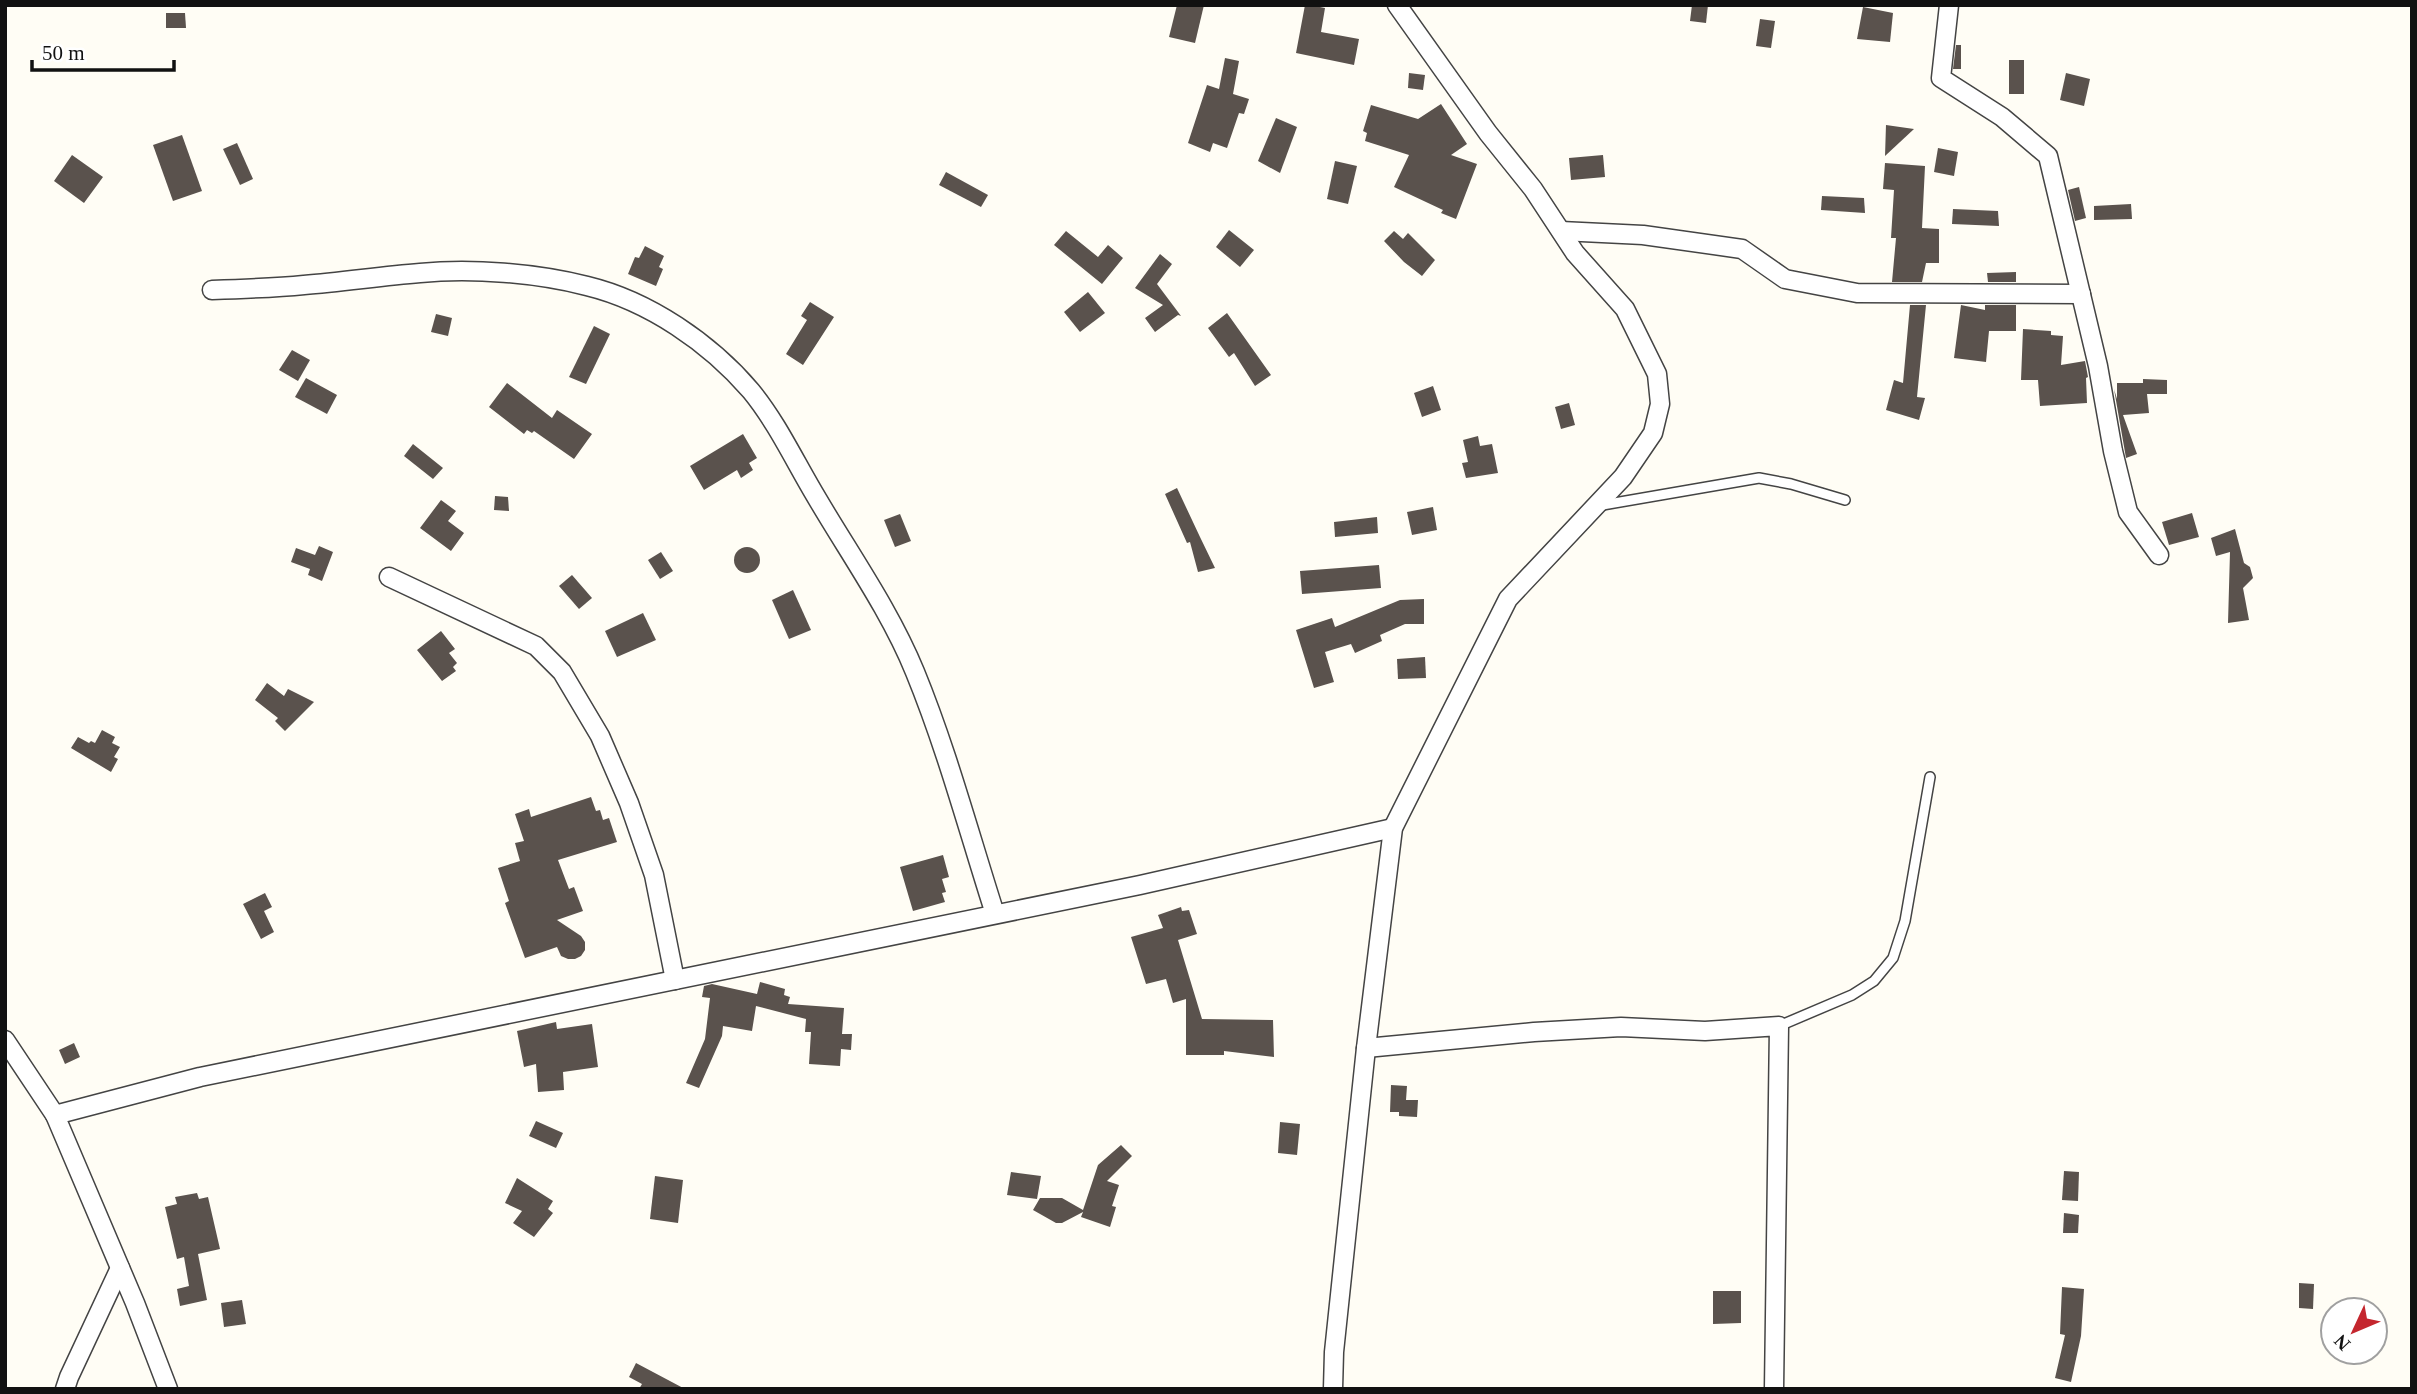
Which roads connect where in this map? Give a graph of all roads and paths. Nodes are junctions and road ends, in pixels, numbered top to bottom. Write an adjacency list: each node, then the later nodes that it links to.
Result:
1 (1397, 5): 3 (street)
2 (1949, 5): 5 (street)
3 (1561, 231): 5 (street); 7 (street)
4 (212, 290): 12 (street)
5 (2081, 294): 8 (street)
6 (1845, 500): 7 (lane)
7 (1596, 507): 11 (street)
8 (2159, 555)
9 (388, 577): 13 (street)
10 (1930, 777): 14 (lane)
11 (1393, 828): 12 (street); 16 (street)
12 (995, 914): 13 (street)
13 (675, 980): 17 (street)
14 (1779, 1026): 16 (street); 22 (street)
15 (5, 1040): 17 (street)
16 (1366, 1048): 21 (street)
17 (55, 1115): 18 (street)
18 (120, 1268): 19 (street); 20 (street)
19 (65, 1389)
20 (168, 1389)
21 (1333, 1389)
22 (1774, 1389)

